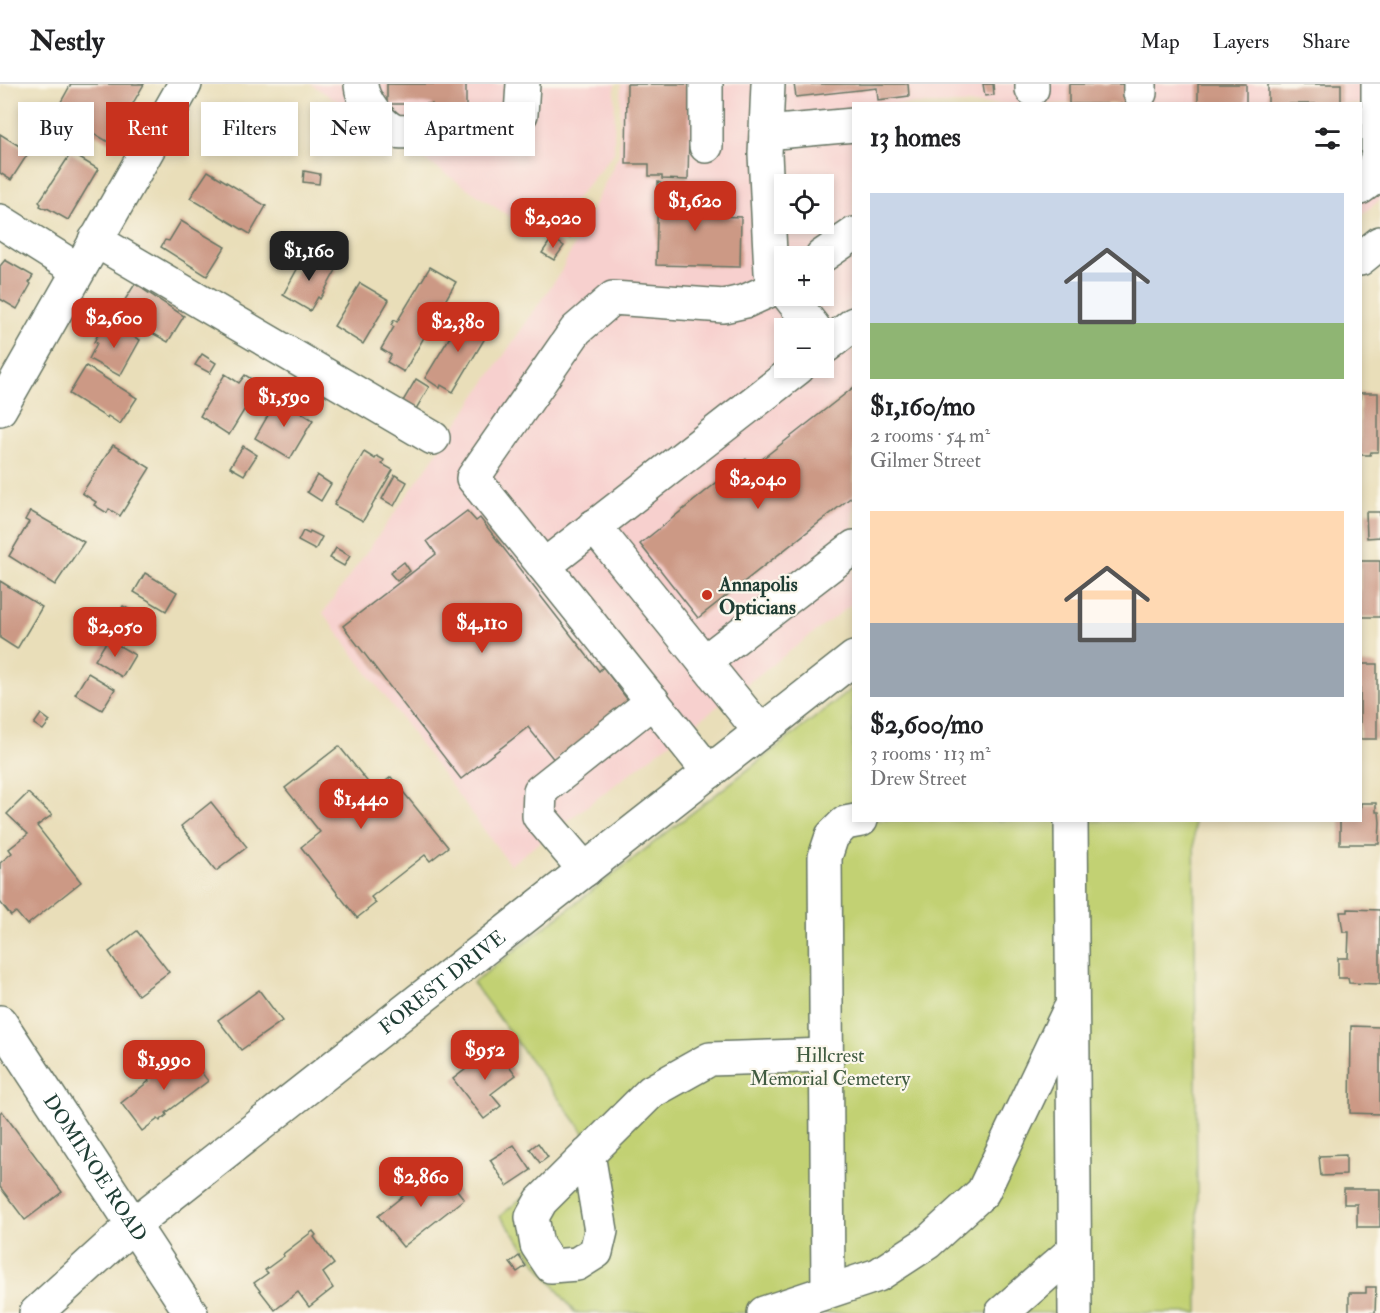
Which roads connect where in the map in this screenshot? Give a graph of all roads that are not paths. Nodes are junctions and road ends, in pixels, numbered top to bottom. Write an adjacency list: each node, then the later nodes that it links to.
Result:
1 (185, 84): 13 (street)
2 (361, 84): 3 (street)
3 (523, 84)
4 (706, 84): 9 (street)
5 (768, 84): 8 (street)
6 (1378, 84): 10 (street)
7 (852, 125): 8 (street)
8 (766, 133): 18 (street)
9 (706, 146)
10 (1362, 187)
11 (0, 221): 17 (street)
12 (852, 235): 15 (street)
13 (95, 240): 17 (street); 24 (street)
14 (1380, 243): 16 (street)
15 (834, 248)
16 (1362, 256)
17 (78, 270): 23 (street)
18 (774, 276)
19 (774, 292): 27 (street)
20 (852, 325): 21 (street)
21 (834, 335)
22 (785, 378): 25 (street)
23 (1, 405)
24 (433, 438)
25 (594, 526): 27 (street); 29 (street)
26 (852, 549): 29 (street)
27 (544, 566): 30 (street)
28 (852, 660): 31 (street, FOREST DRIVE)
29 (704, 662): 31 (street)
30 (653, 701): 32 (street); 35 (street)
31 (760, 731): 32 (street, FOREST DRIVE)
32 (709, 772): 35 (street, FOREST DRIVE)
33 (852, 822): 38 (street)
34 (1071, 822): 36 (street)
35 (585, 870): 40 (street, FOREST DRIVE)
36 (1072, 1004): 41 (street); 42 (street)
37 (0, 1022): 40 (street, DOMINOE ROAD)
38 (826, 1055): 39 (street); 42 (street)
39 (588, 1154)
40 (134, 1224): 43 (street, FOREST DRIVE); 44 (street, DOMINOE ROAD)
41 (1074, 1250): 46 (street); 47 (street)
42 (828, 1290): 45 (street)
43 (36, 1313)
44 (191, 1313)
45 (764, 1313)
46 (1002, 1313)
47 (1075, 1313)

